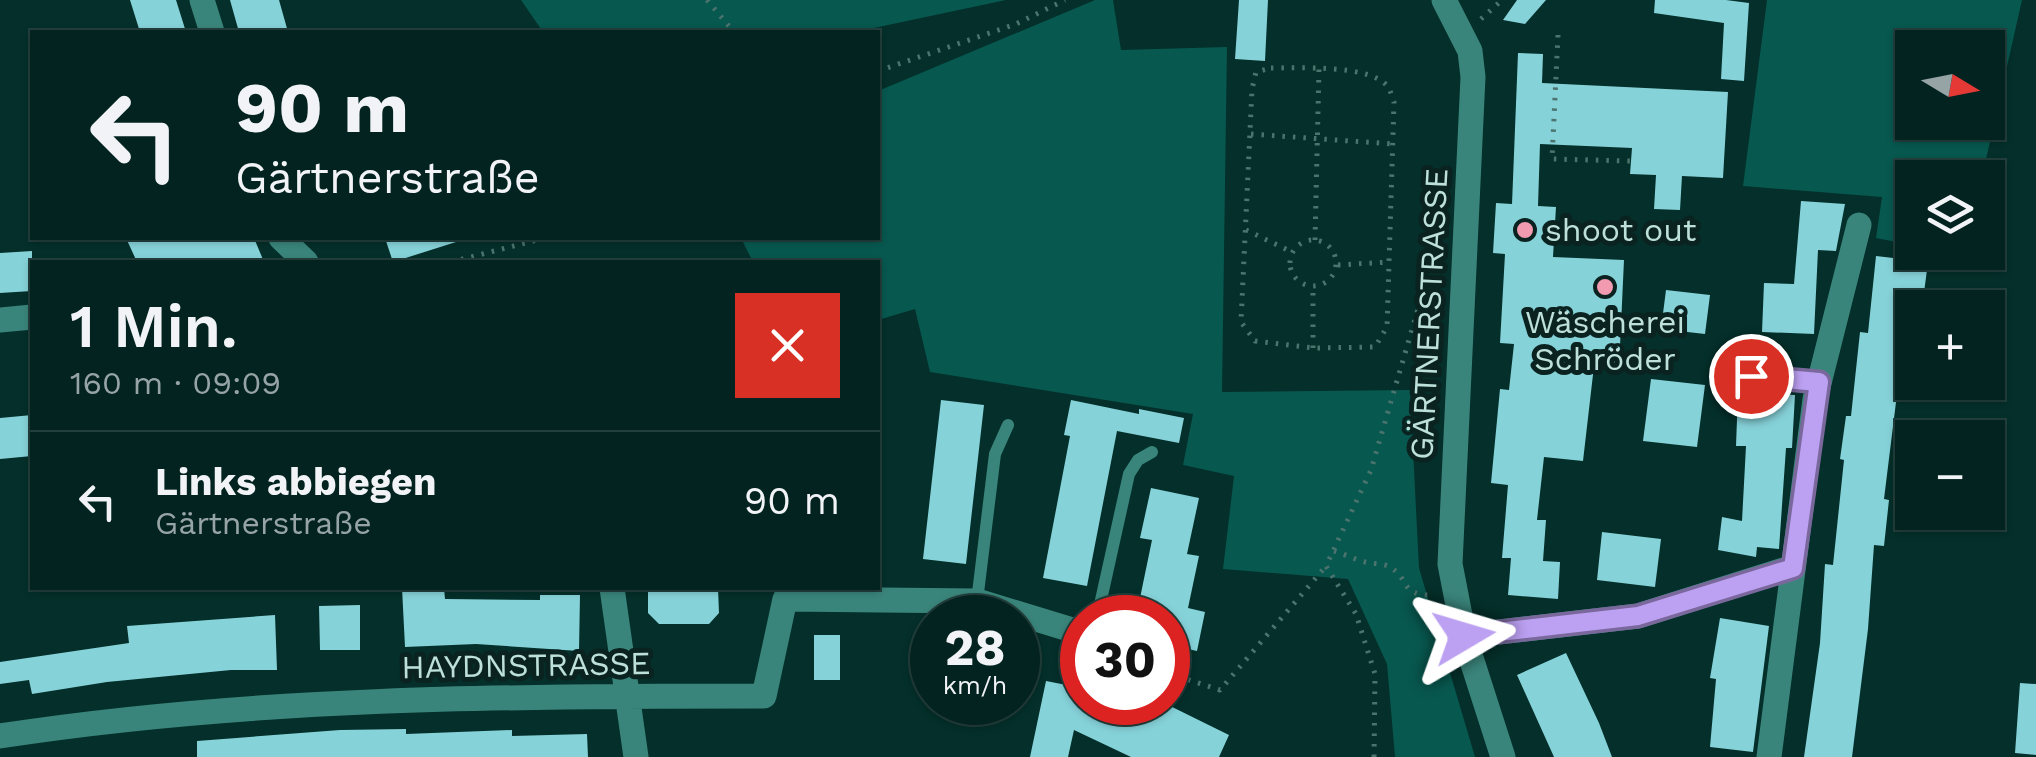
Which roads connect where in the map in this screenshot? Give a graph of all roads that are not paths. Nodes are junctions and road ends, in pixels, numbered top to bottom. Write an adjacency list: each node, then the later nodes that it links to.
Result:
1 (202, 0): 3 (street)
2 (1444, 0): 18 (street, GÄRTNERSTRASSE)
3 (211, 30)
4 (1859, 225): 10 (street)
5 (284, 240): 6 (street)
6 (304, 260)
7 (30, 317): 8 (street)
8 (0, 320)
9 (1717, 373): 10 (lane)
10 (1819, 382): 13 (street)
11 (1008, 425): 15 (lane)
12 (1152, 452): 16 (lane)
13 (1793, 568): 18 (street); 23 (street)
14 (612, 590): 19 (street)
15 (978, 595)
16 (1102, 595)
17 (910, 600): 19 (street, HAYDNSTRASSE)
18 (1464, 636): 22 (street, GÄRTNERSTRASSE)
19 (625, 696): 20 (street, HAYDNSTRASSE); 21 (street)
20 (0, 736)
21 (636, 757)
22 (1502, 757)
23 (1769, 757)

